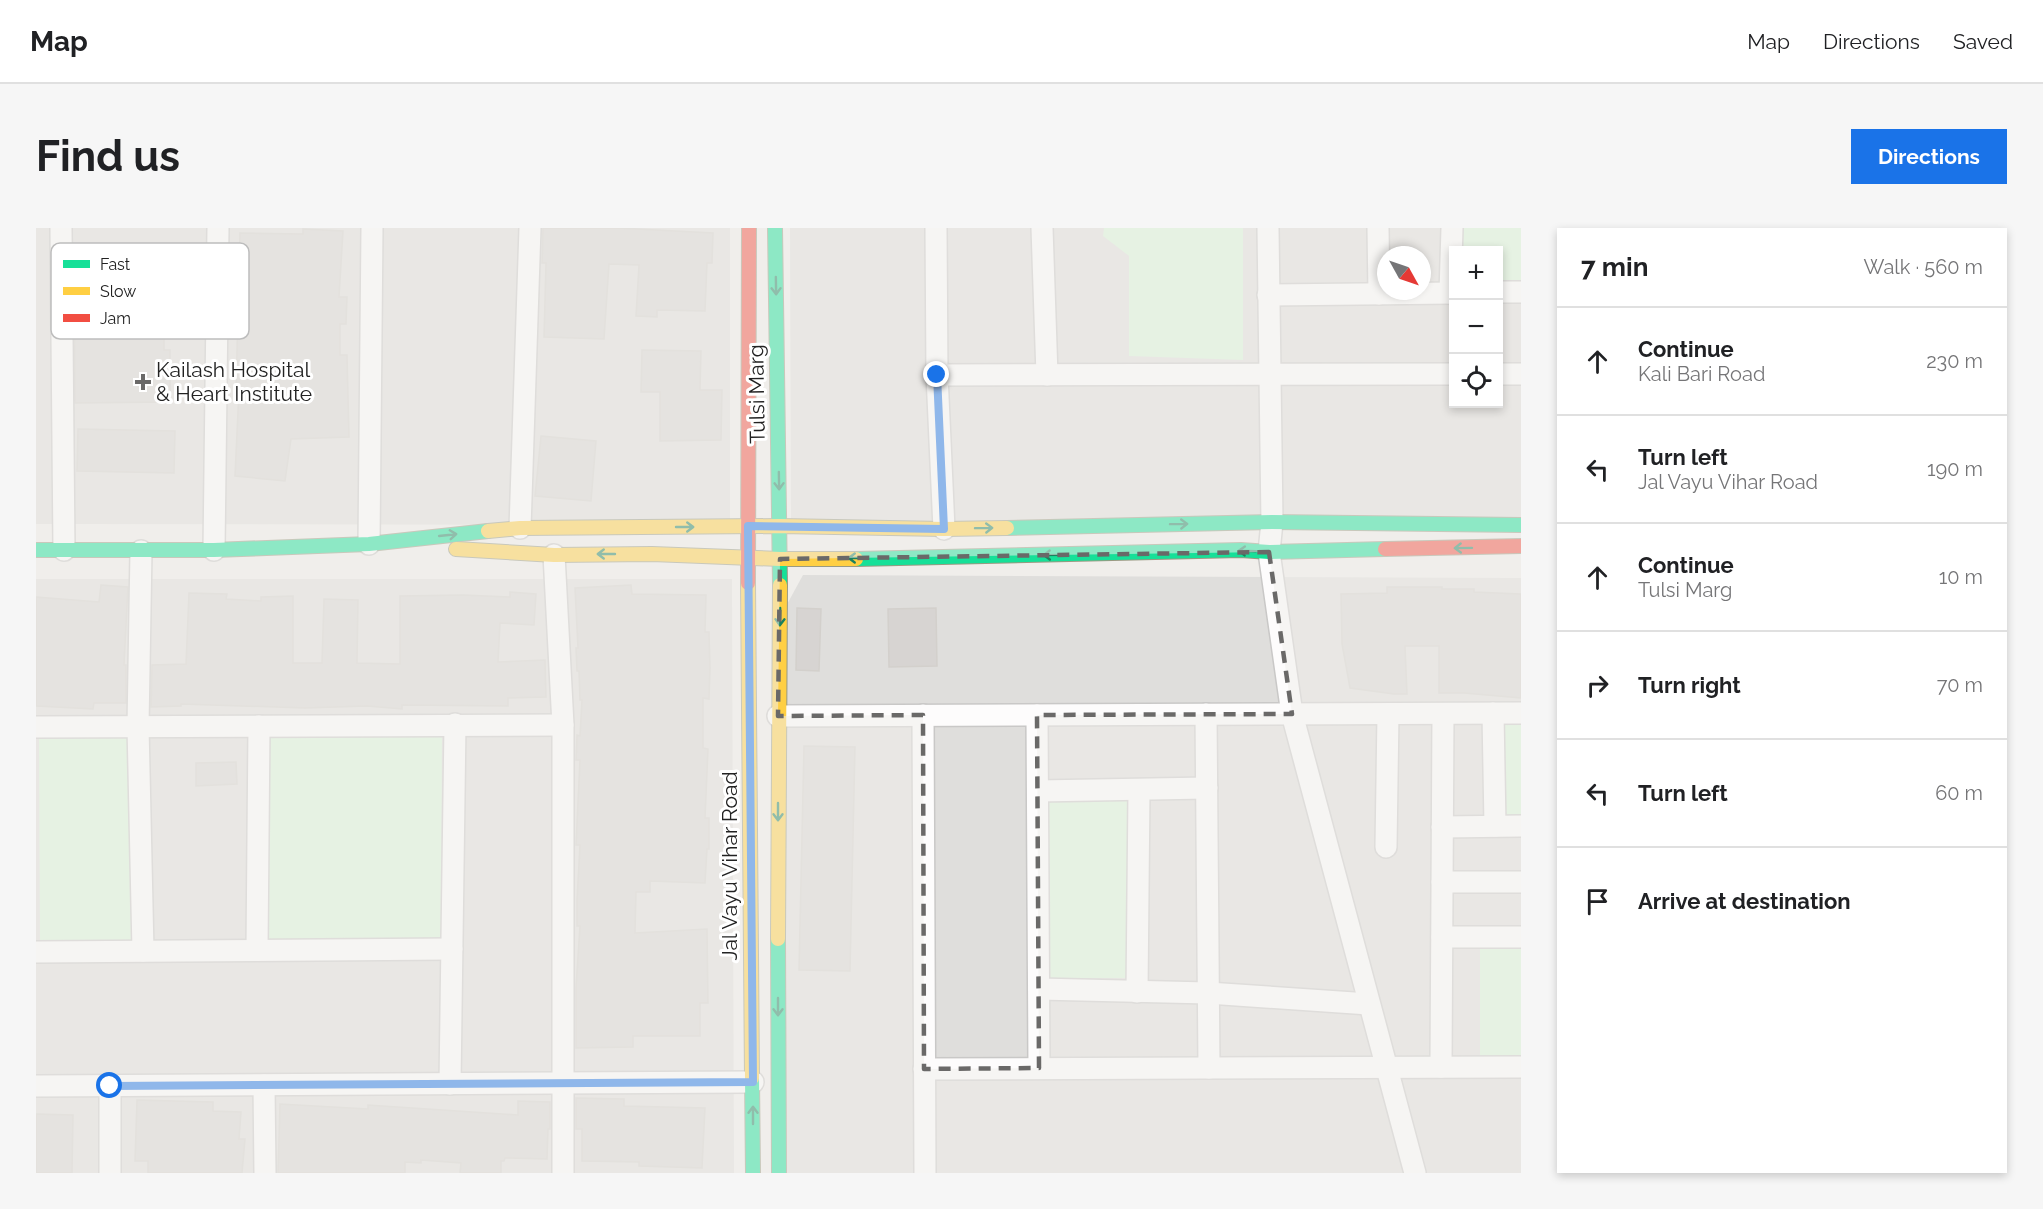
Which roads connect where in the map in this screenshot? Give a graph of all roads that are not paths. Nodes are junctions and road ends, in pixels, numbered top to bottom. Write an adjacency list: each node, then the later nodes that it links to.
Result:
1 (61, 228): 12 (street)
2 (218, 228): 13 (street)
3 (372, 228): 37 (street)
4 (530, 228): 35 (street)
5 (749, 228): 32 (street, Tulsi Marg)
6 (775, 228): 33 (street, Tulsi Marg, one-way to 33)
7 (936, 228): 27 (street)
8 (1042, 228): 28 (street)
9 (1268, 228): 21 (street)
10 (1378, 228): 14 (street)
11 (1452, 228): 15 (street)
12 (61, 243)
13 (218, 243)
14 (1378, 246)
15 (1452, 246)
16 (1503, 292): 17 (street)
17 (1521, 292)
18 (1431, 293): 19 (street)
19 (1449, 293)
20 (1377, 294): 21 (street)
21 (1268, 295): 29 (street)
22 (62, 339): 40 (street)
23 (217, 339): 41 (street)
24 (1449, 374): 29 (street)
25 (1503, 374): 26 (street)
26 (1521, 374)
27 (937, 375): 28 (street); 36 (street)
28 (1047, 375): 29 (street)
29 (1269, 375): 30 (street)
30 (1272, 522): 31 (street); 36 (street, one-way to 30); 43 (street)
31 (1521, 525)
32 (748, 526): 33 (street); 34 (street, one-way to 32); 46 (street, Tulsi Marg)
33 (780, 526): 36 (street); 47 (street, Tulsi Marg)
34 (654, 527): 35 (street); 44 (street)
35 (520, 528): 37 (street, one-way to 35)
36 (944, 529)
37 (369, 544): 41 (street); 45 (street)
38 (1521, 546): 43 (street, one-way to 43)
39 (36, 550): 40 (street)
40 (64, 550): 42 (street)
41 (214, 550): 42 (street)
42 (141, 551): 59 (street)
43 (1269, 552): 47 (street, one-way to 47); 51 (street)
44 (652, 554): 45 (street, one-way to 45); 46 (street)
45 (554, 555): 58 (street)
46 (749, 558): 47 (street); 87 (street, Jal Vayu Vihar Road)
47 (780, 559): 56 (street, one-way to 56)
48 (1493, 713): 49 (street); 53 (street); 65 (street)
49 (1521, 713)
50 (1206, 714): 51 (street); 55 (street); 62 (street)
51 (1292, 714): 52 (street); 80 (street)
52 (1388, 714): 53 (street); 68 (street)
53 (1443, 714): 67 (street)
54 (923, 715): 55 (street); 56 (street); 86 (street)
55 (1037, 715): 64 (street)
56 (778, 716): 97 (street, one-way to 97)
57 (455, 724): 58 (street); 60 (street); 73 (street)
58 (563, 725): 89 (street)
59 (138, 726): 60 (street); 61 (street); 75 (street)
60 (259, 726): 74 (street)
61 (36, 727)
62 (1207, 788): 63 (street); 79 (street)
63 (1139, 790): 64 (street); 78 (street)
64 (1038, 791): 77 (street)
65 (1495, 826): 66 (street); 67 (street)
66 (1521, 826)
67 (1442, 827): 69 (street)
68 (1386, 847)
69 (1442, 882): 70 (street); 71 (street)
70 (1521, 882)
71 (1442, 937): 72 (street); 82 (street)
72 (1521, 937)
73 (452, 949): 74 (street); 88 (street)
74 (257, 950): 75 (street)
75 (143, 951): 76 (street)
76 (36, 952)
77 (1039, 989): 78 (street); 84 (street)
78 (1137, 992): 79 (street)
79 (1208, 993): 80 (street); 85 (street)
80 (1369, 1004): 81 (street)
81 (1386, 1067): 82 (street); 85 (street); 99 (street)
82 (1441, 1067): 83 (street)
83 (1521, 1067)
84 (1039, 1068): 85 (street); 86 (street)
85 (1209, 1068)
86 (924, 1069): 98 (street)
87 (753, 1082): 89 (street); 96 (street, Jal Vayu Vihar Road, one-way to 87)
88 (450, 1084): 89 (street); 90 (street)
89 (563, 1084): 95 (street)
90 (264, 1085): 92 (street); 94 (street)
91 (36, 1086): 92 (street)
92 (110, 1086): 93 (street)
93 (110, 1173)
94 (265, 1173)
95 (563, 1173)
96 (753, 1173)
97 (779, 1173)
98 (925, 1173)
99 (1415, 1173)

